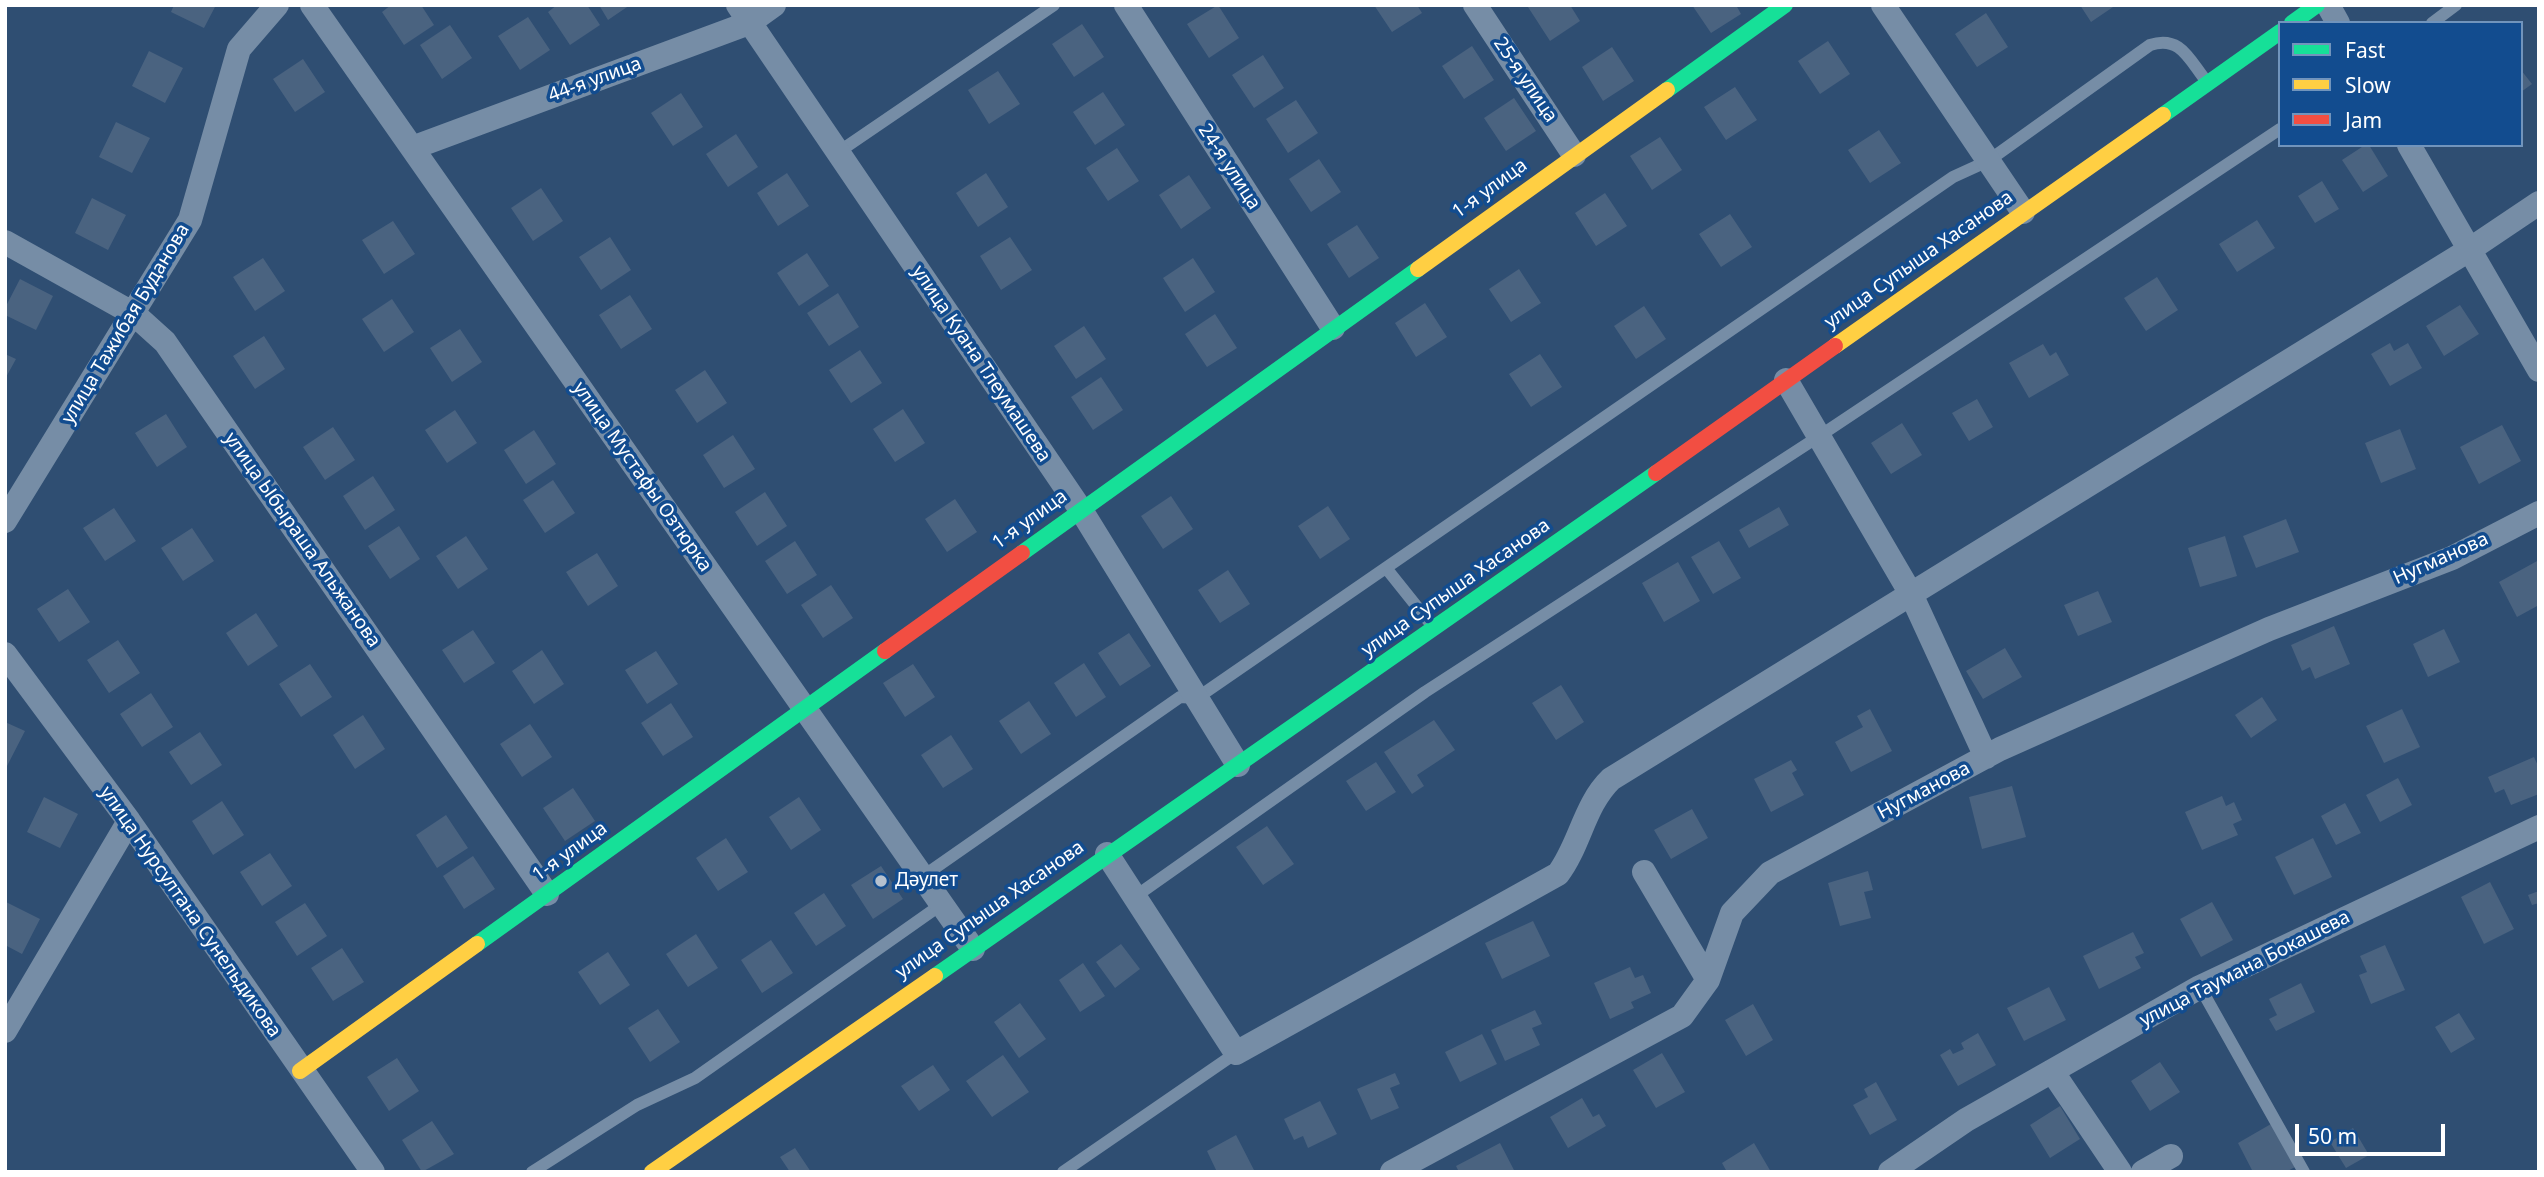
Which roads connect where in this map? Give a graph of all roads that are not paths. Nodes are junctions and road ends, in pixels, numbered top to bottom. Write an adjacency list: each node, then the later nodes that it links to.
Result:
1 (277, 5): 27 (street, улица Тажибая Буданова)
2 (312, 5): 19 (street, улица Мустафы Озтюрка)
3 (774, 5): 11 (street, 44-я улица)
4 (1054, 5): 20 (lane)
5 (1126, 5): 28 (street, 24-я улица)
6 (1475, 5): 21 (street, 25-я улица)
7 (1785, 5): 21 (street, 1-я улица)
8 (1883, 5): 22 (street)
9 (2456, 5): 14 (lane)
10 (2315, 7): 12 (street); 13 (street)
11 (743, 14): 19 (street, 44-я улица); 20 (street, улица Куана Тлеумашева)
12 (2295, 21)
13 (2335, 21)
14 (2435, 21)
15 (2278, 33): 16 (street, улица Супыша Хасанова)
16 (2207, 82): 22 (lane); 24 (street, улица Супыша Хасанова)
17 (2278, 130): 31 (lane)
18 (2410, 147): 26 (street)
19 (412, 148): 40 (street, улица Мустафы Озтюрка)
20 (837, 153): 32 (street, улица Куана Тлеумашева)
21 (1574, 155): 28 (street, 1-я улица)
22 (1988, 161): 24 (street); 35 (lane)
23 (2539, 202): 26 (street)
24 (2023, 212): 30 (street, улица Супыша Хасанова)
25 (5, 242): 27 (street, улица Ыбыраша Альжанова)
26 (2469, 250): 29 (street); 36 (street)
27 (134, 314): 34 (street, улица Тажибая Буданова); 48 (street, улица Ыбыраша Альжанова)
28 (1333, 328): 32 (street, 1-я улица)
29 (2539, 370)
30 (1786, 380): 31 (street); 37 (street, улица Супыша Хасанова)
31 (1818, 437): 36 (street); 49 (lane)
32 (1081, 510): 39 (street, улица Куана Тлеумашева); 40 (street, 1-я улица)
33 (2539, 513): 41 (street, Нугманова)
34 (5, 521)
35 (1386, 568): 37 (lane); 39 (lane)
36 (1911, 594): 41 (street); 55 (street)
37 (1435, 629): 42 (street, улица Супыша Хасанова)
38 (5, 654): 43 (street, улица Нурсултана Сунельдикова)
39 (1197, 698): 42 (street, улица Куана Тлеумашева); 47 (lane)
40 (805, 709): 47 (street, улица Мустафы Озтюрка); 48 (street, 1-я улица)
41 (1986, 757): 52 (street, Нугманова)
42 (1238, 765): 45 (street, улица Супыша Хасанова)
43 (129, 821): 54 (street); 56 (street, улица Нурсултана Сунельдикова)
44 (2539, 827): 53 (street, улица Таумана Бокашева)
45 (1107, 854): 49 (street); 51 (street, улица Супыша Хасанова)
46 (1644, 872): 52 (street)
47 (922, 877): 50 (street, улица Мустафы Озтюрка)
48 (547, 894): 56 (street, 1-я улица)
49 (1136, 896): 55 (street)
50 (942, 904): 51 (street, улица Мустафы Озтюрка); 60 (lane)
51 (973, 949): 61 (street, улица Супыша Хасанова)
52 (1708, 979): 63 (street, Нугманова)
53 (2200, 987): 57 (street, улица Таумана Бокашева); 67 (lane)
54 (5, 1031)
55 (1236, 1053): 62 (lane)
56 (300, 1071): 59 (street, улица Нурсултана Сунельдикова)
57 (2052, 1071): 64 (street, улица Таумана Бокашева); 65 (street)
58 (2171, 1156): 66 (street)
59 (373, 1172)
60 (532, 1172)
61 (652, 1172)
62 (1063, 1172)
63 (1392, 1172)
64 (1890, 1172)
65 (2120, 1172)
66 (2143, 1172)
67 (2304, 1172)

